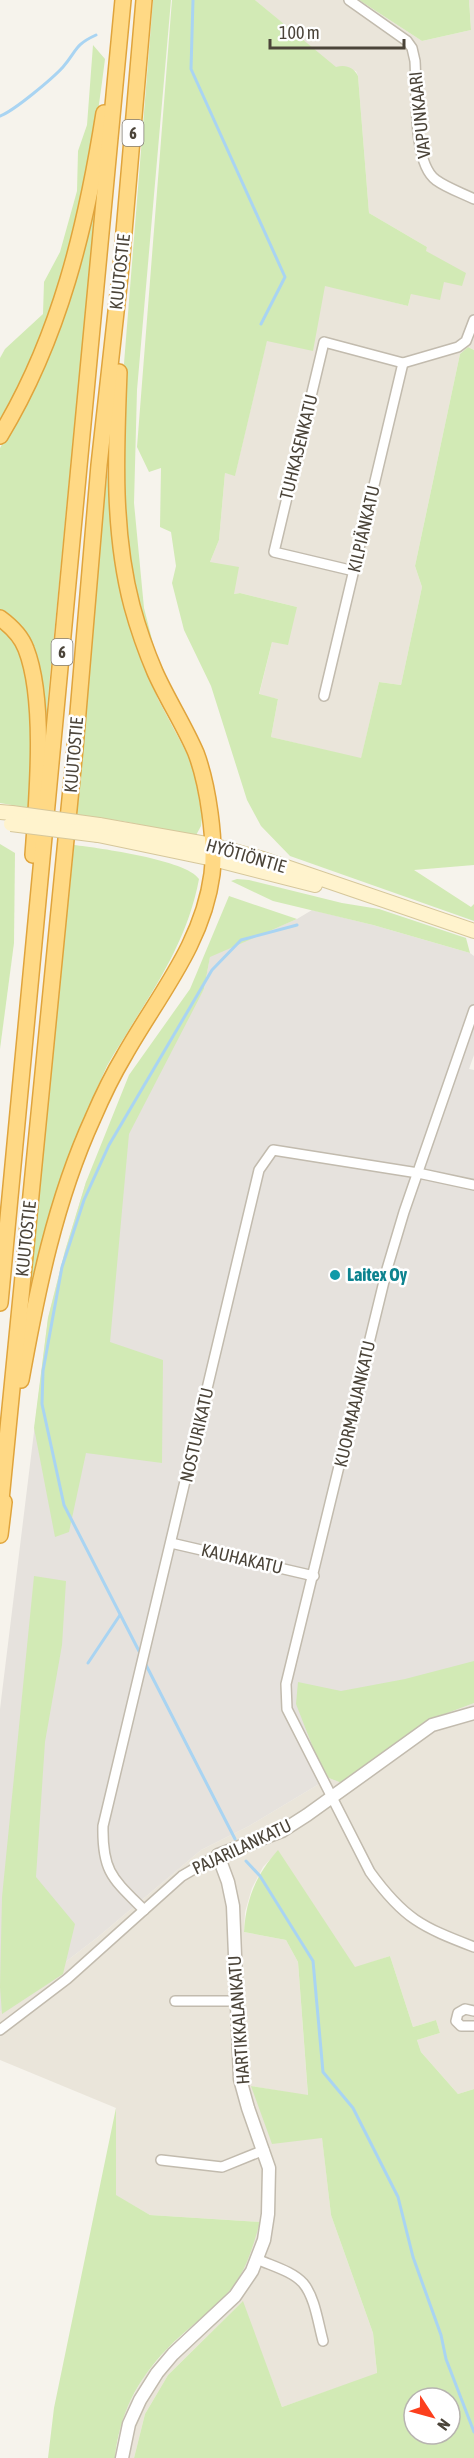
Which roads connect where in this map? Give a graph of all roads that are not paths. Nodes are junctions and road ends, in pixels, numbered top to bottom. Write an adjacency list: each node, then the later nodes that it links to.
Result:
1 (122, 0): 8 (highway); 18 (highway, KUUTOSTIE / 6)
2 (144, 0): 5 (highway, KUUTOSTIE / 6)
3 (349, 0): 4 (street, VAPUNKAARI)
4 (474, 199)
5 (121, 267): 13 (highway); 20 (highway, KUUTOSTIE / 6)
6 (474, 320): 7 (street)
7 (403, 363): 9 (street, KILPIÄNKATU); 9 (street, TUHKASENKATU)
8 (0, 436)
9 (354, 571): 11 (street, KILPIÄNKATU)
10 (0, 618): 18 (highway)
11 (324, 696)
12 (6, 818): 13 (main road, HYÖTIÖNTIE, bridge)
13 (212, 852): 14 (main road, HYÖTIÖNTIE); 21 (highway)
14 (474, 931)
15 (474, 1010): 16 (street, KUORMAAJANKATU)
16 (418, 1173): 17 (street, NOSTURIKATU); 22 (street, NOSTURIKATU); 23 (street, KUORMAAJANKATU)
17 (474, 1185)
18 (8, 1218): 19 (highway, KUUTOSTIE / 6)
19 (0, 1303)
20 (0, 1510)
21 (0, 1535)
22 (171, 1543): 23 (street, KAUHAKATU); 27 (street, NOSTURIKATU)
23 (314, 1576): 25 (street, KUORMAAJANKATU)
24 (474, 1713): 25 (street, PAJARILANKATU)
25 (332, 1796): 26 (street, PAJARILANKATU); 28 (street, KUORMAAJANKATU)
26 (218, 1856): 27 (street, PAJARILANKATU); 30 (street, HARTIKKALANKATU)
27 (144, 1910): 33 (street, PAJARILANKATU)
28 (474, 1947)
29 (175, 2001): 30 (street)
30 (237, 2001): 34 (street, HARTIKKALANKATU)
31 (474, 2011): 32 (street)
32 (474, 2026)
33 (0, 2030)
34 (264, 2150): 35 (street); 36 (street, HARTIKKALANKATU)
35 (161, 2160)
36 (257, 2259): 37 (street); 38 (street, HARTIKKALANKATU)
37 (323, 2341)
38 (122, 2458)

